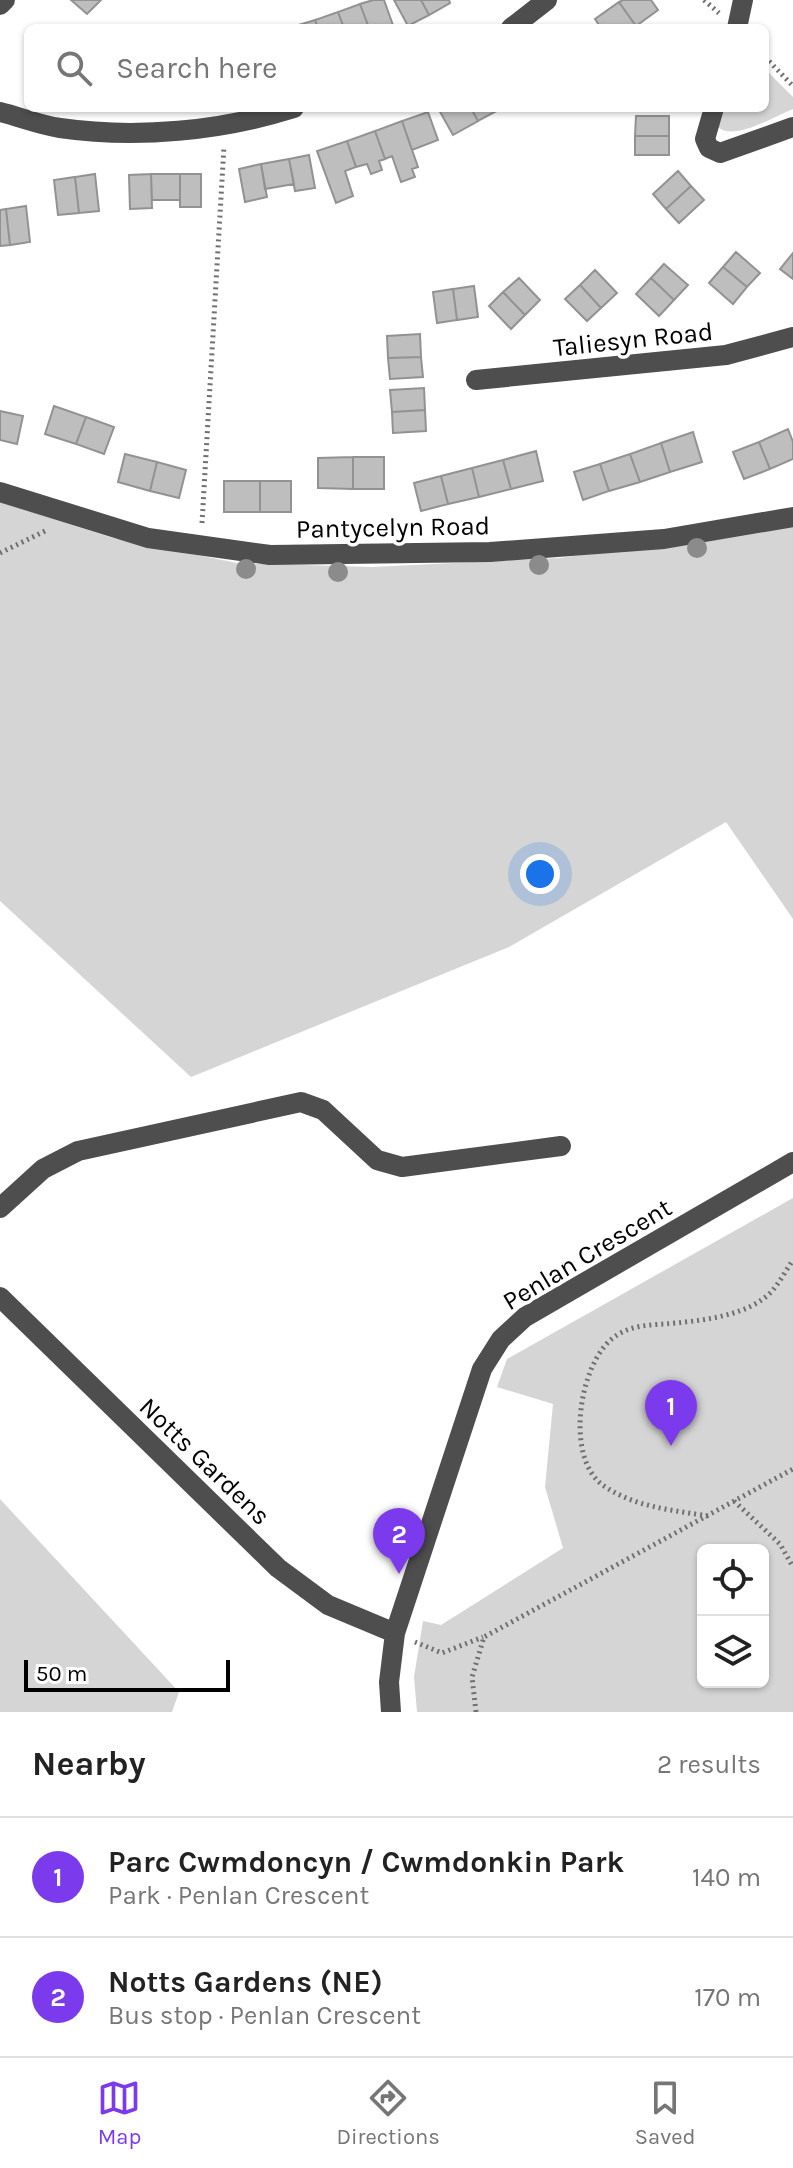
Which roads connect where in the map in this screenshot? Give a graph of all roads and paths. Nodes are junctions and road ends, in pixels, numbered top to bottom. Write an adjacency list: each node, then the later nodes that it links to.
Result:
1 (5, 0): 4 (street)
2 (547, 0): 5 (street)
3 (743, 0): 6 (street)
4 (0, 5)
5 (516, 24)
6 (738, 24)
7 (769, 61): 8 (path)
8 (793, 86)
9 (0, 112): 10 (street)
10 (281, 112)
11 (713, 112): 12 (street)
12 (793, 127)
13 (224, 143): 19 (path)
14 (793, 337): 15 (street, Taliesyn Road)
15 (476, 380)
16 (0, 492): 17 (street, Pantycelyn Road)
17 (74, 516): 18 (street, Pantycelyn Road); 20 (path)
18 (793, 517)
19 (201, 528)
20 (0, 553)
21 (561, 1146): 23 (street)
22 (793, 1162): 30 (street, Penlan Crescent)
23 (0, 1208)
24 (793, 1260): 28 (path)
25 (0, 1297): 30 (street, Notts Gardens)
26 (793, 1469): 27 (path)
27 (734, 1501): 28 (path); 29 (path)
28 (708, 1516): 31 (path)
29 (793, 1567)
30 (395, 1633): 31 (path); 32 (street, Penlan Crescent)
31 (484, 1637): 33 (path)
32 (391, 1712)
33 (476, 1712)

